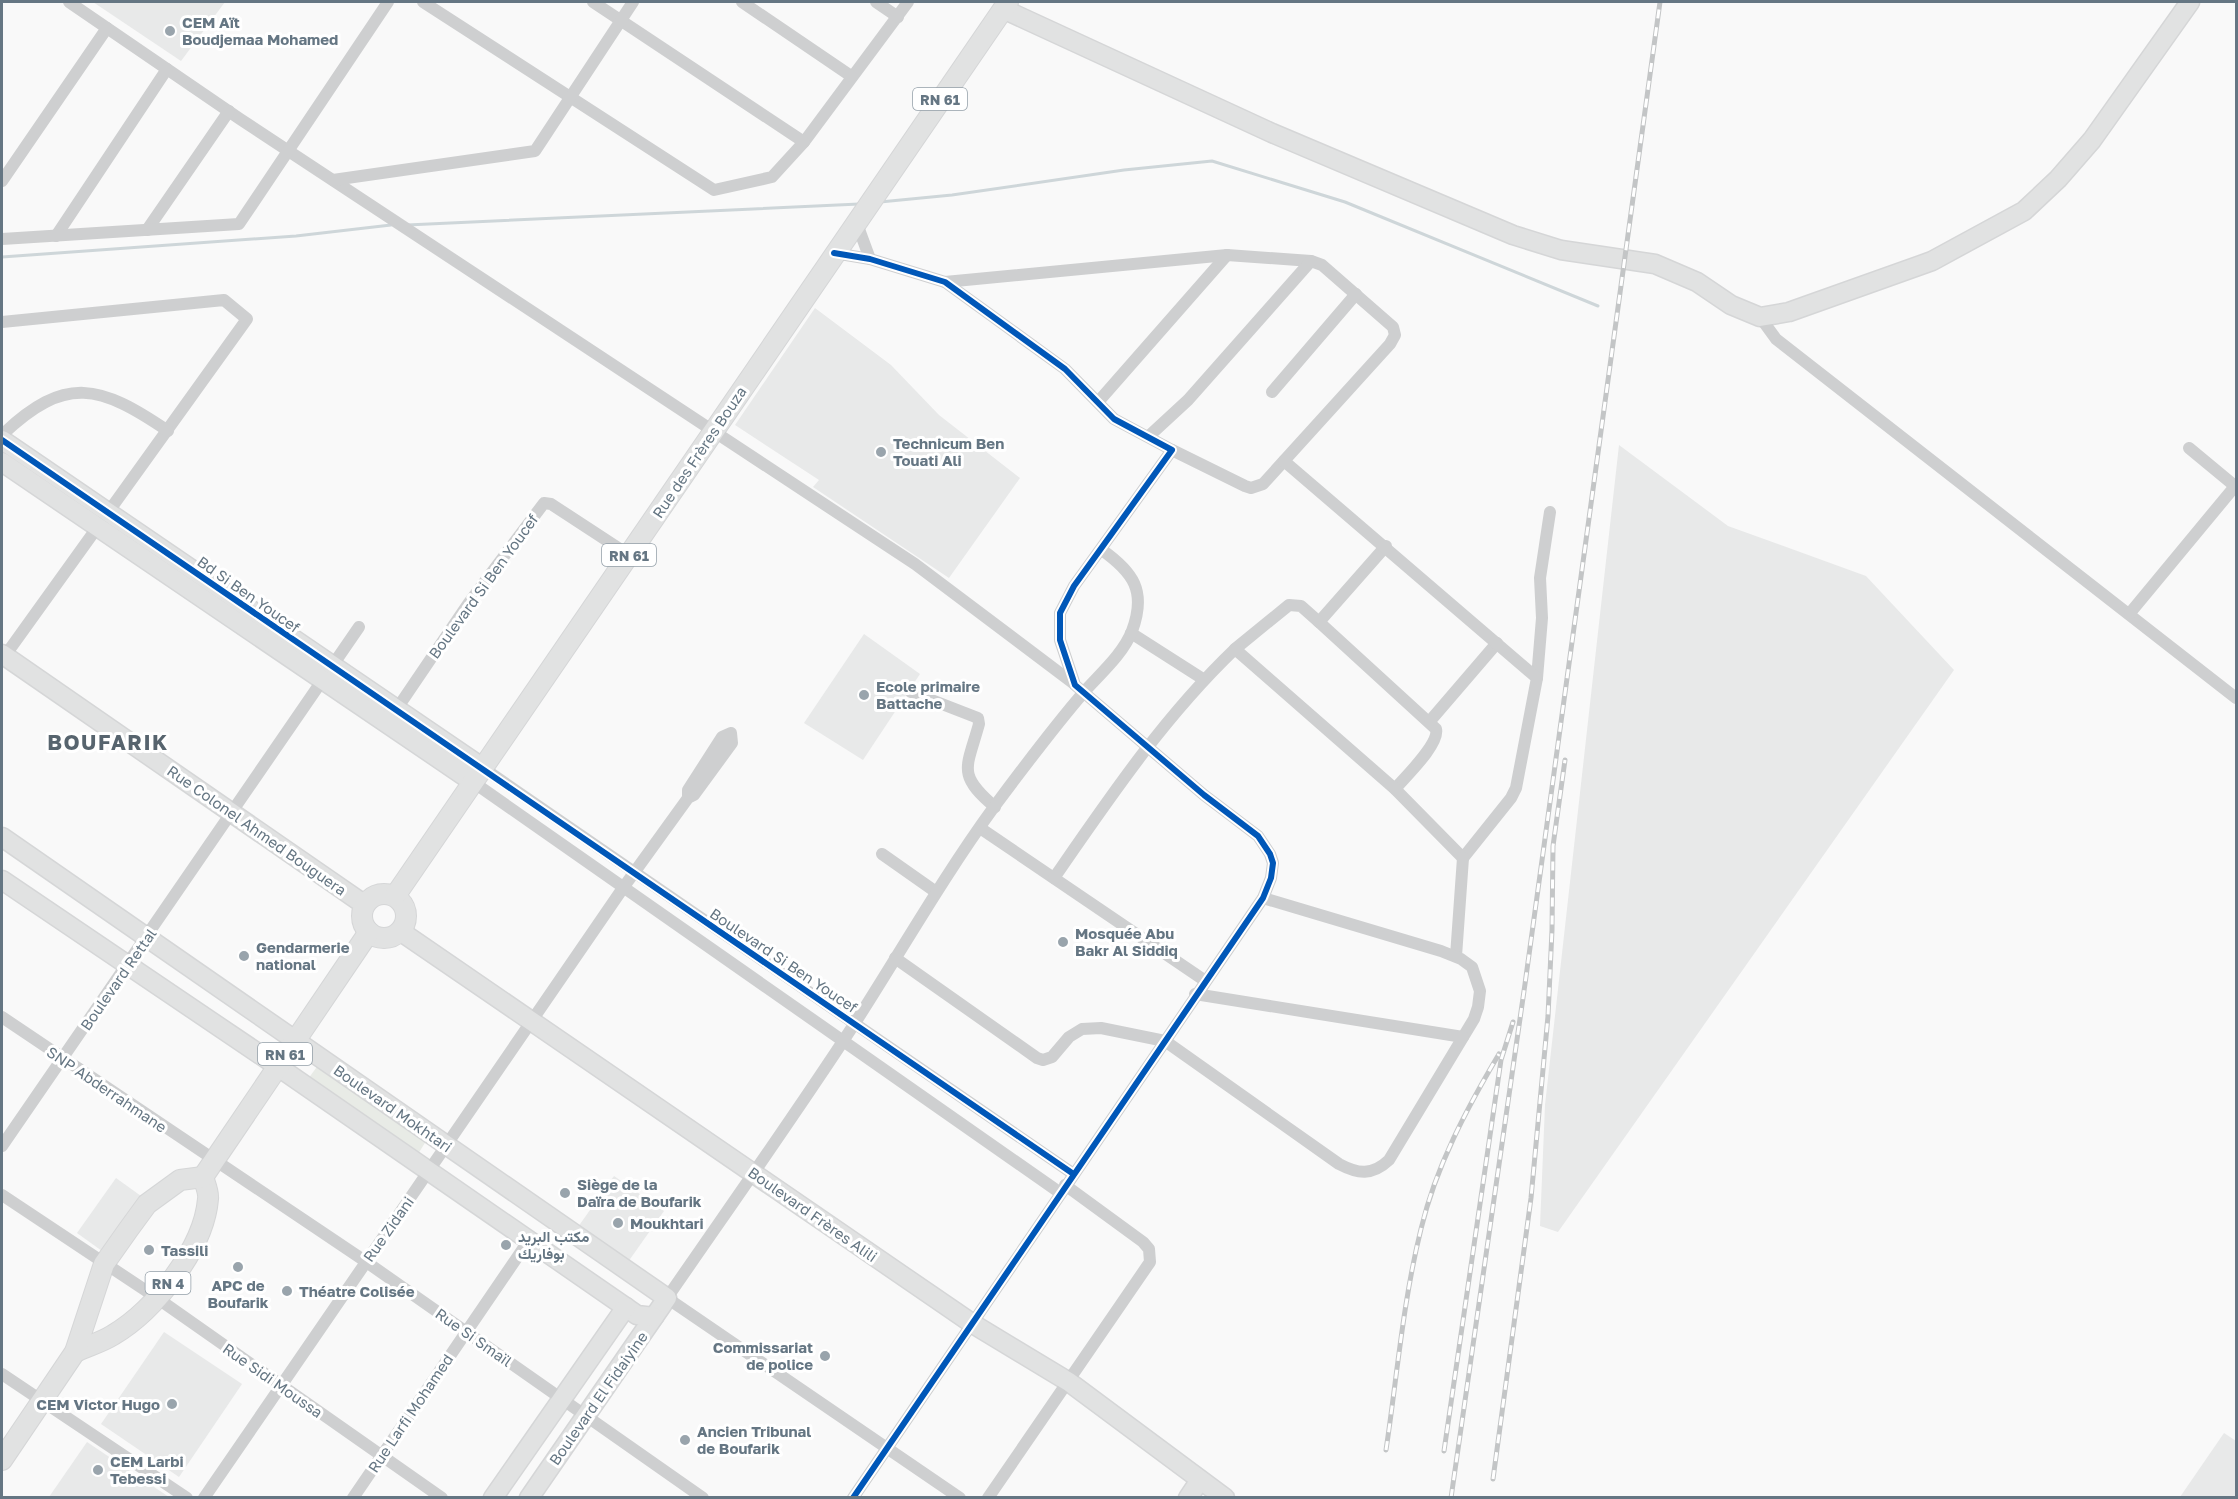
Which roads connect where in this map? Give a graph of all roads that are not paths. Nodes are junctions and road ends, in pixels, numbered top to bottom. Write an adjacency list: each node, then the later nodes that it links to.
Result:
1 (69, 2): 13 (street)
2 (388, 2): 19 (street)
3 (423, 2): 16 (street)
4 (593, 2): 12 (street)
5 (633, 2): 12 (street)
6 (742, 2): 15 (street)
7 (876, 2): 11 (street)
8 (908, 2): 11 (street)
9 (2190, 2): 32 (street)
10 (1001, 4): 22 (main road, Rue des Frères Bouza / RN 61); 32 (street)
11 (898, 17): 15 (street)
12 (620, 20): 16 (street); 18 (street)
13 (107, 28): 14 (street); 21 (street)
14 (167, 69): 17 (street); 24 (street)
15 (851, 75): 18 (street)
16 (571, 97): 18 (street); 20 (street)
17 (229, 111): 19 (street); 23 (street)
18 (804, 142)
19 (287, 150): 20 (street); 23 (street)
20 (333, 180): 36 (street)
21 (2, 181)
22 (859, 217): 26 (main road, Rue des Frères Bouza / RN 61); 28 (street)
23 (147, 230): 24 (street)
24 (56, 236): 25 (street)
25 (2, 239)
26 (834, 253): 28 (street); 36 (main road, Rue des Frères Bouza / RN 61)
27 (1227, 255): 29 (street); 30 (street); 35 (street)
28 (870, 259): 30 (street)
29 (1311, 261): 31 (street); 39 (street)
30 (945, 282): 35 (street)
31 (1356, 294): 34 (street); 43 (street)
32 (1760, 317): 53 (street)
33 (2, 322): 37 (street)
34 (1272, 392)
35 (1098, 402): 39 (street)
36 (714, 430): 51 (main road, Rue des Frères Bouza / RN 61); 63 (street)
37 (168, 431): 38 (street); 46 (street)
38 (2, 435)
39 (1149, 436): 42 (street)
40 (2, 440): 46 (street, Bd Si Ben Youcef)
41 (2189, 448): 45 (street)
42 (1172, 450): 43 (street); 50 (street)
43 (1284, 460): 49 (street)
44 (2, 462): 48 (street, Bd Si Ben Youcef)
45 (2236, 485): 53 (street)
46 (107, 511): 48 (street); 52 (street, Bd Si Ben Youcef)
47 (1550, 512): 61 (street)
48 (96, 526): 52 (street, Bd Si Ben Youcef); 59 (street)
49 (1386, 546): 54 (street); 57 (street)
50 (1102, 550): 56 (street); 63 (street)
51 (629, 555): 66 (street, Boulevard Si Ben Youcef); 69 (main road, Rue des Frères Bouza / RN 61)
52 (181, 572): 60 (street, Bd Si Ben Youcef)
53 (2130, 613): 65 (street)
54 (1319, 622): 58 (street); 67 (street)
55 (359, 627): 60 (street, Boulevard Rettal)
56 (1131, 633): 62 (street); 63 (street)
57 (1497, 643): 61 (street); 67 (street)
58 (1235, 649): 62 (street); 70 (street)
59 (2, 657): 73 (street, Rue Colonel Ahmed Bouguera)
60 (327, 673): 66 (street, Bd Si Ben Youcef); 73 (street, Boulevard Rettal)
61 (1537, 678): 77 (street)
62 (1203, 679): 68 (street)
63 (1079, 688): 68 (street); 72 (street)
64 (911, 692): 72 (street)
65 (2236, 698)
66 (392, 717): 69 (street, Bd Si Ben Youcef)
67 (1430, 722): 70 (street)
68 (1147, 745): 79 (street); 83 (street)
69 (478, 775): 78 (street, Boulevard Si Ben Youcef); 81 (street, Boulevard Si Ben Youcef); 84 (main road, Rue des Frères Bouza / RN 61)
70 (1395, 789): 77 (street)
71 (687, 798): 71 (street); 78 (street, Rue Zidani)
72 (994, 807): 74 (street)
73 (232, 812): 85 (street, Rue Colonel Ahmed Bouguera); 88 (street, Boulevard Rettal)
74 (980, 828): 79 (street); 82 (street)
75 (2, 837): 88 (street, Boulevard Mokhtari)
76 (882, 854): 82 (street)
77 (1463, 858): 89 (street)
78 (635, 872): 81 (street, Rue Zidani); 96 (street, Boulevard Si Ben Youcef)
79 (1054, 878): 92 (street)
80 (2, 880): 91 (street, Boulevard Mokhtari)
81 (623, 888): 95 (street, Rue Zidani); 99 (street, Boulevard Si Ben Youcef)
82 (936, 892): 90 (street)
83 (1265, 893): 89 (street); 92 (street)
84 (395, 896): 85 (main road); 86 (main road)
85 (365, 905): 87 (main road)
86 (400, 931): 87 (main road); 95 (street, Boulevard Frères Alili)
87 (369, 932): 98 (main road, RN 61)
88 (147, 938): 91 (street, Boulevard Rettal); 98 (street, Boulevard Mokhtari)
89 (1455, 956): 97 (street)
90 (895, 958): 96 (street); 100 (street)
91 (128, 965): 101 (street, Boulevard Rettal); 102 (street, Boulevard Mokhtari)
92 (1204, 980): 93 (street)
93 (1195, 994): 97 (street); 100 (street)
94 (2, 1017): 101 (street, SNP Abderrahmane)
95 (532, 1021): 103 (street, Rue Zidani); 107 (street, Boulevard Frères Alili)
96 (854, 1023): 99 (street); 108 (street, Boulevard Si Ben Youcef)
97 (1463, 1037): 100 (street)
98 (295, 1040): 102 (main road, RN 61); 103 (street, Boulevard Mokhtari)
99 (843, 1041): 107 (street); 109 (street, Boulevard Si Ben Youcef)
100 (1165, 1041): 108 (street)
101 (62, 1059): 104 (street, Boulevard Rettal); 105 (street, SNP Abderrahmane)
102 (277, 1066): 105 (main road, RN 61); 106 (street, Boulevard Mokhtari)
103 (446, 1145): 106 (street, Rue Zidani); 115 (street, Boulevard Mokhtari)
104 (2, 1146)
105 (208, 1169): 112 (street, Rue Si Smaïl); 113 (main road); 114 (main road, RN 4)
106 (429, 1171): 111 (street, Boulevard Mokhtari); 112 (street, Rue Zidani)
107 (753, 1173): 115 (street); 118 (street, Boulevard Frères Alili)
108 (1072, 1173): 109 (street)
109 (1062, 1189): 118 (street); 122 (street, Boulevard Si Ben Youcef)
110 (2, 1195): 113 (street, Rue Sidi Moussa)
111 (529, 1240): 116 (street, Boulevard Mokhtari); 119 (street, Rue Larfi Mohamed)
112 (365, 1261): 119 (street, Rue Si Smaïl); 123 (street, Rue Zidani)
113 (104, 1264): 114 (street, Rue Sidi Moussa); 120 (main road)
114 (157, 1298): 120 (main road, RN 4); 123 (street, Rue Sidi Moussa)
115 (667, 1298): 117 (street, Boulevard El Fidaiyine); 127 (street)
116 (626, 1307): 117 (street, Boulevard Mokhtari); 124 (street, Boulevard El Fidaiyine)
117 (654, 1317): 126 (street, Boulevard El Fidaiyine)
118 (973, 1324): 122 (street, Boulevard Frères Alili); 127 (street)
119 (465, 1331): 124 (street, Rue Si Smaïl); 128 (street, Rue Larfi Mohamed)
120 (75, 1352): 125 (main road)
121 (2, 1374): 125 (street)
122 (1069, 1382): 130 (street, Boulevard Frères Alili); 140 (street)
123 (281, 1385): 128 (street, Rue Sidi Moussa); 132 (street, Rue Zidani)
124 (563, 1398): 126 (street, Rue Si Smaïl); 135 (street, Boulevard El Fidaiyine)
125 (42, 1402): 129 (main road); 131 (street)
126 (586, 1414): 136 (street, Boulevard El Fidaiyine); 137 (street, Rue Si Smaïl)
127 (888, 1448): 138 (street); 139 (street)
128 (381, 1455): 133 (street, Rue Larfi Mohamed); 134 (street, Rue Sidi Moussa)
129 (2, 1460)
130 (1200, 1480): 141 (street); 142 (street, Boulevard Frères Alili)
131 (187, 1497)
132 (204, 1497)
133 (353, 1497)
134 (442, 1497)
135 (493, 1497)
136 (529, 1497)
137 (703, 1497)
138 (853, 1497)
139 (960, 1497)
140 (988, 1497)
141 (1188, 1497)
142 (1225, 1497)

